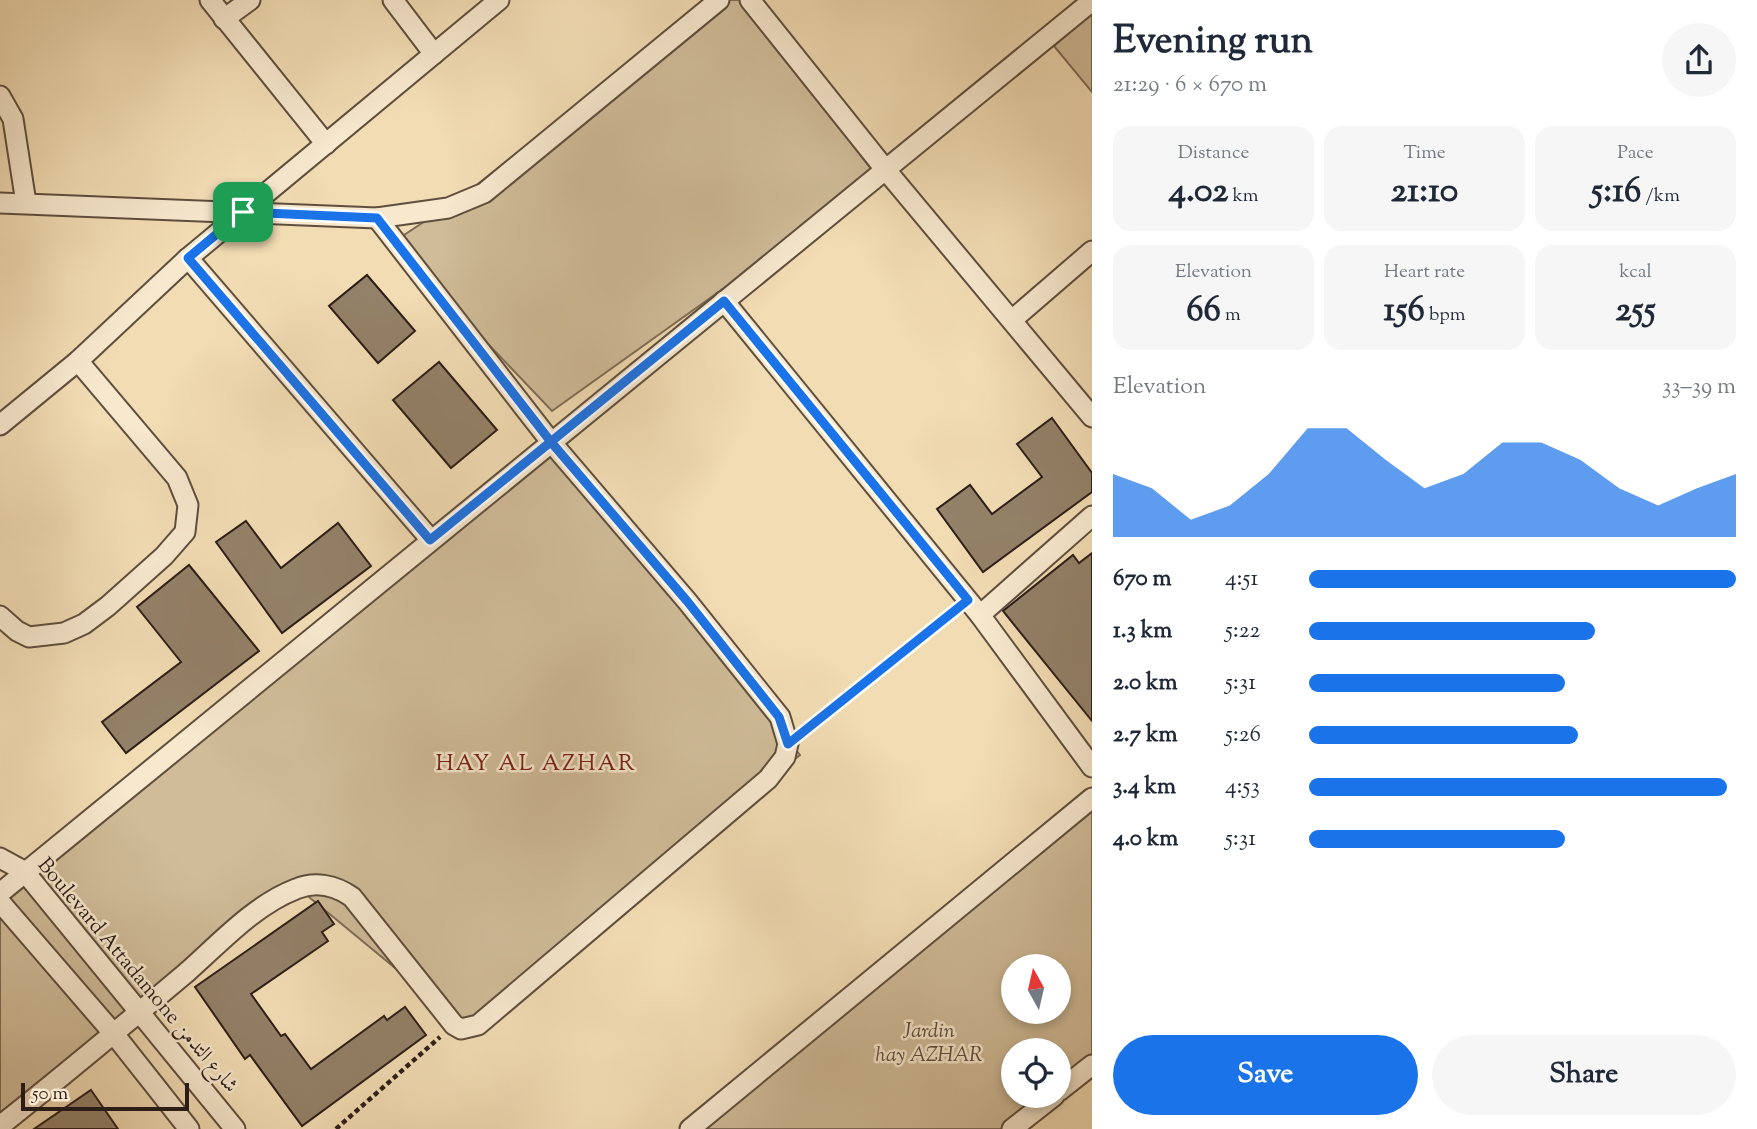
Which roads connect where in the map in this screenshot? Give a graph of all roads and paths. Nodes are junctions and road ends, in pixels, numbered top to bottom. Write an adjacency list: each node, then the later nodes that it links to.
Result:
1 (210, 0): 8 (street)
2 (250, 0): 8 (street)
3 (393, 0): 9 (street)
4 (499, 0): 9 (street)
5 (719, 0): 16 (street)
6 (750, 0): 12 (street)
7 (1092, 1): 12 (street)
8 (224, 19): 11 (street)
9 (434, 54): 11 (street)
10 (0, 96): 14 (street)
11 (326, 144): 15 (street)
12 (885, 169): 19 (street); 20 (street)
13 (0, 203): 14 (street)
14 (26, 203): 15 (street)
15 (243, 212): 16 (street); 18 (street)
16 (377, 218): 24 (street)
17 (1092, 251): 20 (street)
18 (188, 258): 21 (street); 26 (street)
19 (724, 301): 24 (street); 27 (street)
20 (1012, 320): 22 (street)
21 (78, 361): 23 (street); 28 (street)
22 (1092, 417)
23 (0, 425)
24 (551, 442): 26 (street); 29 (street)
25 (1092, 516): 27 (street)
26 (430, 540): 33 (street)
27 (974, 608): 29 (path); 30 (street)
28 (0, 616)
29 (788, 744): 37 (street)
30 (1092, 767)
31 (1092, 798): 46 (street)
32 (0, 858): 33 (street, Boulevard Attadamone شارع التدمن)
33 (23, 871): 34 (street); 36 (street, Boulevard Attadamone شارع التدمن)
34 (0, 893)
35 (0, 902): 38 (street)
36 (141, 1011): 37 (street); 38 (street); 44 (street, Boulevard Attadamone شارع التدمن)
37 (454, 1025): 45 (path)
38 (114, 1034): 42 (street); 43 (street)
39 (1092, 1065): 40 (street)
40 (1071, 1082)
41 (1039, 1108): 47 (street)
42 (0, 1126)
43 (190, 1129)
44 (235, 1129)
45 (336, 1129)
46 (690, 1129)
47 (1012, 1129)

